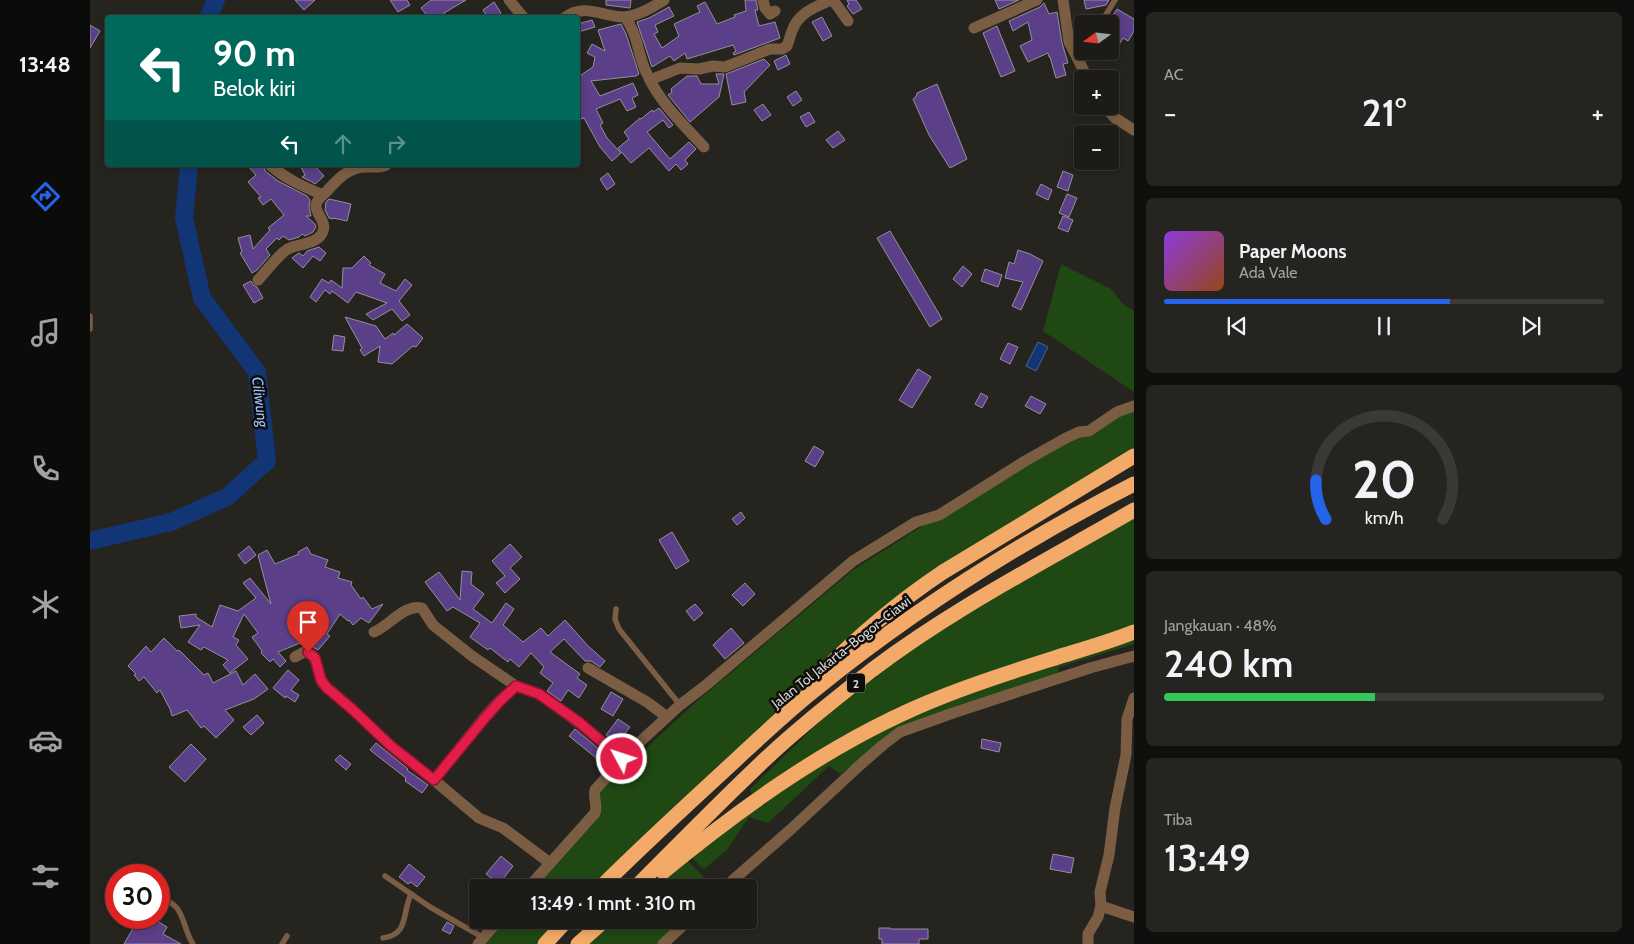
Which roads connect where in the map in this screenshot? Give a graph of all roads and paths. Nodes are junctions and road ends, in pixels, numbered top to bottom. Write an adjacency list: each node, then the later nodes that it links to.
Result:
1 (509, 0): 9 (street)
2 (664, 0): 12 (street)
3 (763, 0): 8 (street)
4 (832, 0): 13 (street); 18 (street)
5 (1037, 0): 14 (street)
6 (1063, 0): 16 (street)
7 (1115, 0): 11 (lane)
8 (775, 11)
9 (522, 15)
10 (568, 15): 12 (street)
11 (1106, 15)
12 (625, 17): 18 (street)
13 (848, 21)
14 (974, 28)
15 (1074, 39): 16 (lane)
16 (1071, 48): 17 (street)
17 (1083, 70)
18 (650, 80): 21 (street)
19 (1112, 115): 20 (street)
20 (1134, 130)
21 (704, 148)
22 (273, 167): 26 (street)
23 (359, 167): 25 (street)
24 (359, 167): 26 (street)
25 (378, 167)
26 (323, 195): 27 (street)
27 (258, 280)
28 (90, 316): 29 (lane)
29 (90, 329)
30 (1134, 406): 42 (street)
31 (1134, 456): 44 (highway)
32 (1134, 484): 44 (highway, Jalan Tol Jakarta–Bogor–Ciawi / 2)
33 (1134, 510): 51 (highway, 2)
34 (616, 609): 42 (lane)
35 (374, 632): 40 (street)
36 (1134, 632): 52 (highway)
37 (1134, 656): 53 (street)
38 (295, 657): 46 (street)
39 (588, 668): 43 (street)
40 (516, 686): 45 (street); 46 (street)
41 (1134, 698): 56 (street)
42 (680, 705): 43 (street)
43 (667, 717): 45 (street)
44 (770, 728): 50 (highway, Jalan Tol Jakarta–Bogor–Ciawi / 2)
45 (622, 759): 47 (street)
46 (434, 780): 47 (street)
47 (550, 863): 49 (street)
48 (385, 876): 54 (lane)
49 (536, 879)
50 (609, 879)
51 (643, 879)
52 (654, 879)
53 (734, 879)
54 (410, 894): 63 (lane); 64 (lane)
55 (170, 903): 65 (lane)
56 (1101, 906): 57 (street); 70 (street)
57 (1134, 917)
58 (491, 929): 64 (street)
59 (559, 929): 67 (highway)
60 (594, 929): 68 (highway)
61 (679, 929): 69 (street)
62 (287, 936): 66 (lane)
63 (383, 938)
64 (481, 941)
65 (193, 944)
66 (282, 944)
67 (545, 944)
68 (578, 944)
69 (663, 944)
70 (1088, 944)

